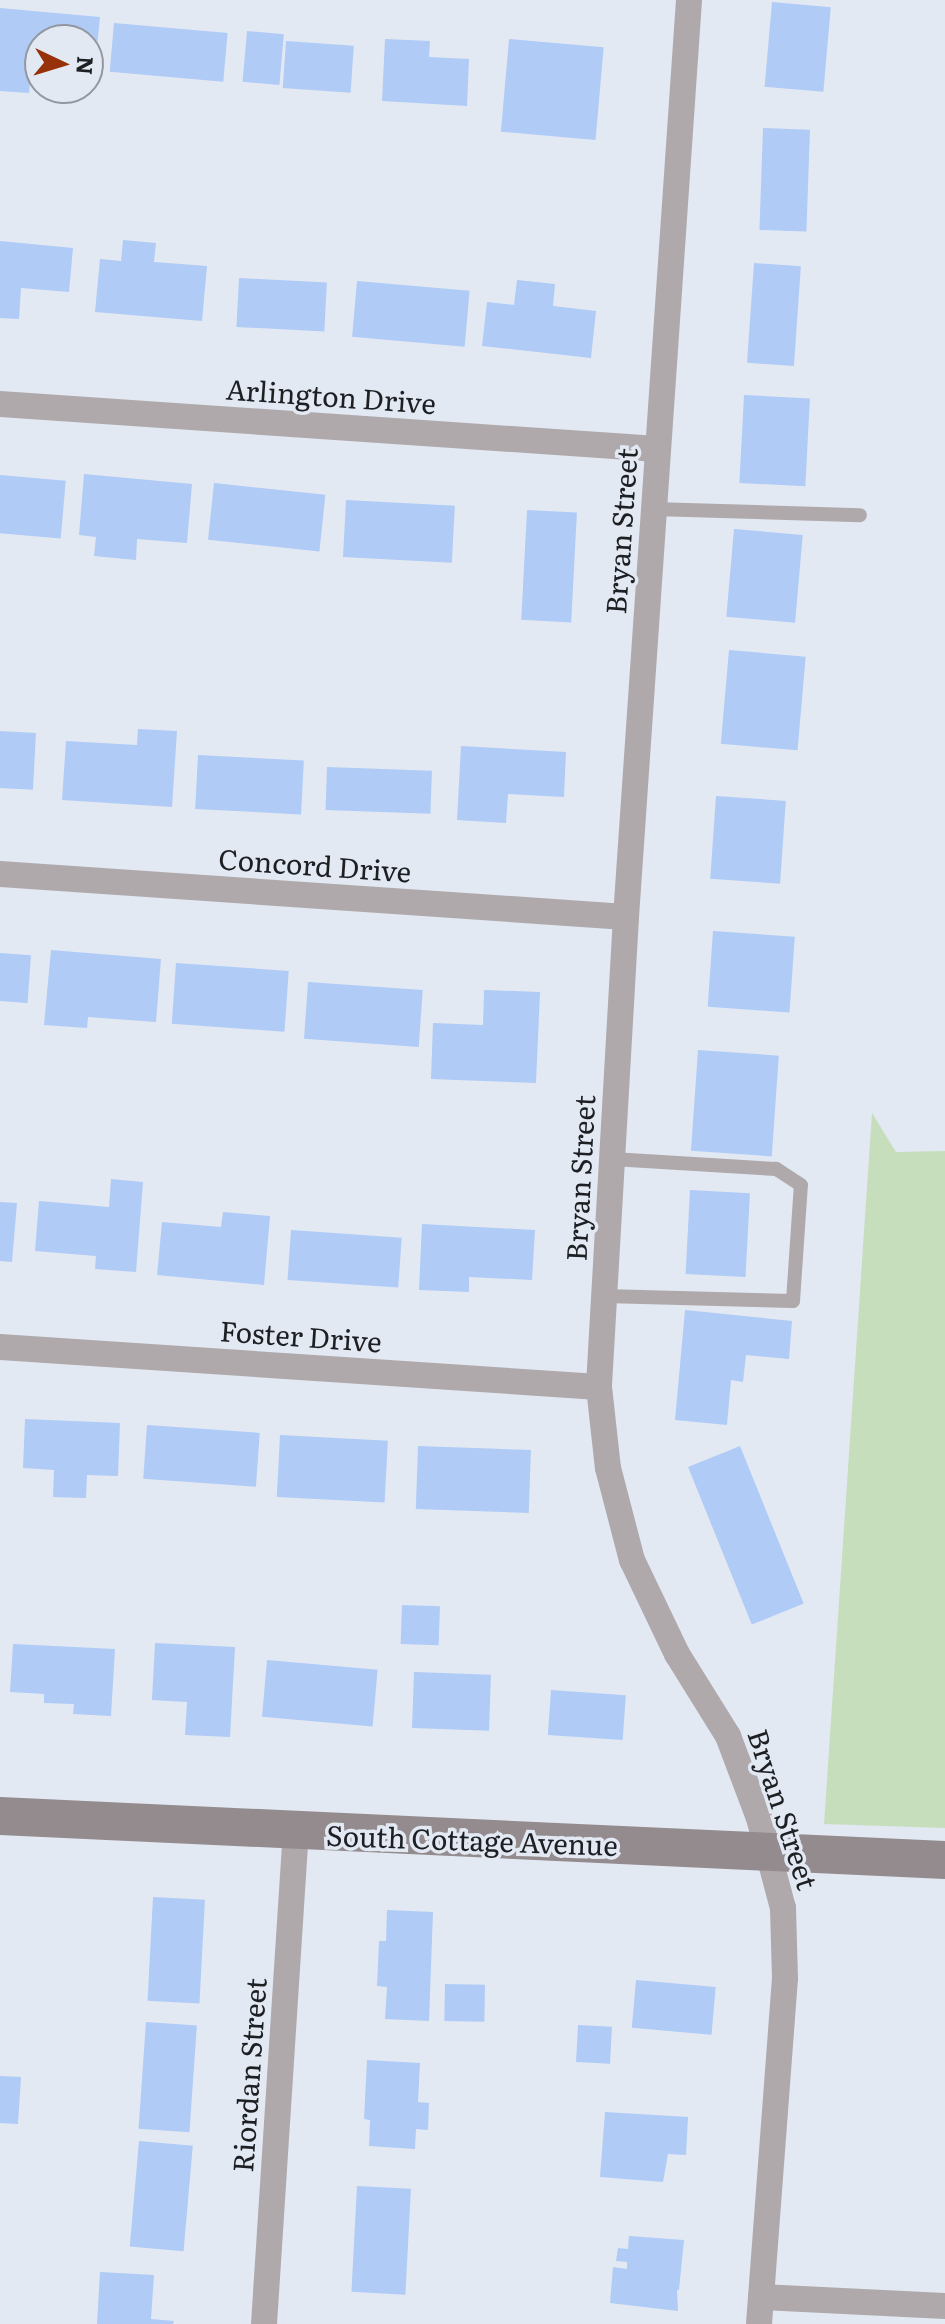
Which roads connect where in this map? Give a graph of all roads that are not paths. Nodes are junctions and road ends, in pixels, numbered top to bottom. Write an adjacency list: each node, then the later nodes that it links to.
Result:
1 (689, 0): 3 (street, Bryan Street)
2 (0, 404): 3 (street, Arlington Drive)
3 (657, 449): 4 (street, Bryan Street)
4 (653, 509): 5 (lane); 7 (street, Bryan Street)
5 (860, 515)
6 (0, 874): 7 (street, Concord Drive)
7 (626, 917): 8 (street, Bryan Street)
8 (612, 1159): 9 (street, Bryan Street); 9 (lane)
9 (604, 1296): 11 (street, Bryan Street)
10 (0, 1347): 11 (street, Foster Drive)
11 (599, 1387): 14 (street, Bryan Street)
12 (0, 1816): 13 (main road, South Cottage Avenue)
13 (296, 1831): 14 (main road, South Cottage Avenue); 18 (street, Riordan Street)
14 (768, 1851): 15 (main road, South Cottage Avenue); 16 (street, Bryan Street)
15 (945, 1860)
16 (761, 2297): 17 (street); 19 (street, Bryan Street)
17 (945, 2306)
18 (264, 2324)
19 (759, 2324)

